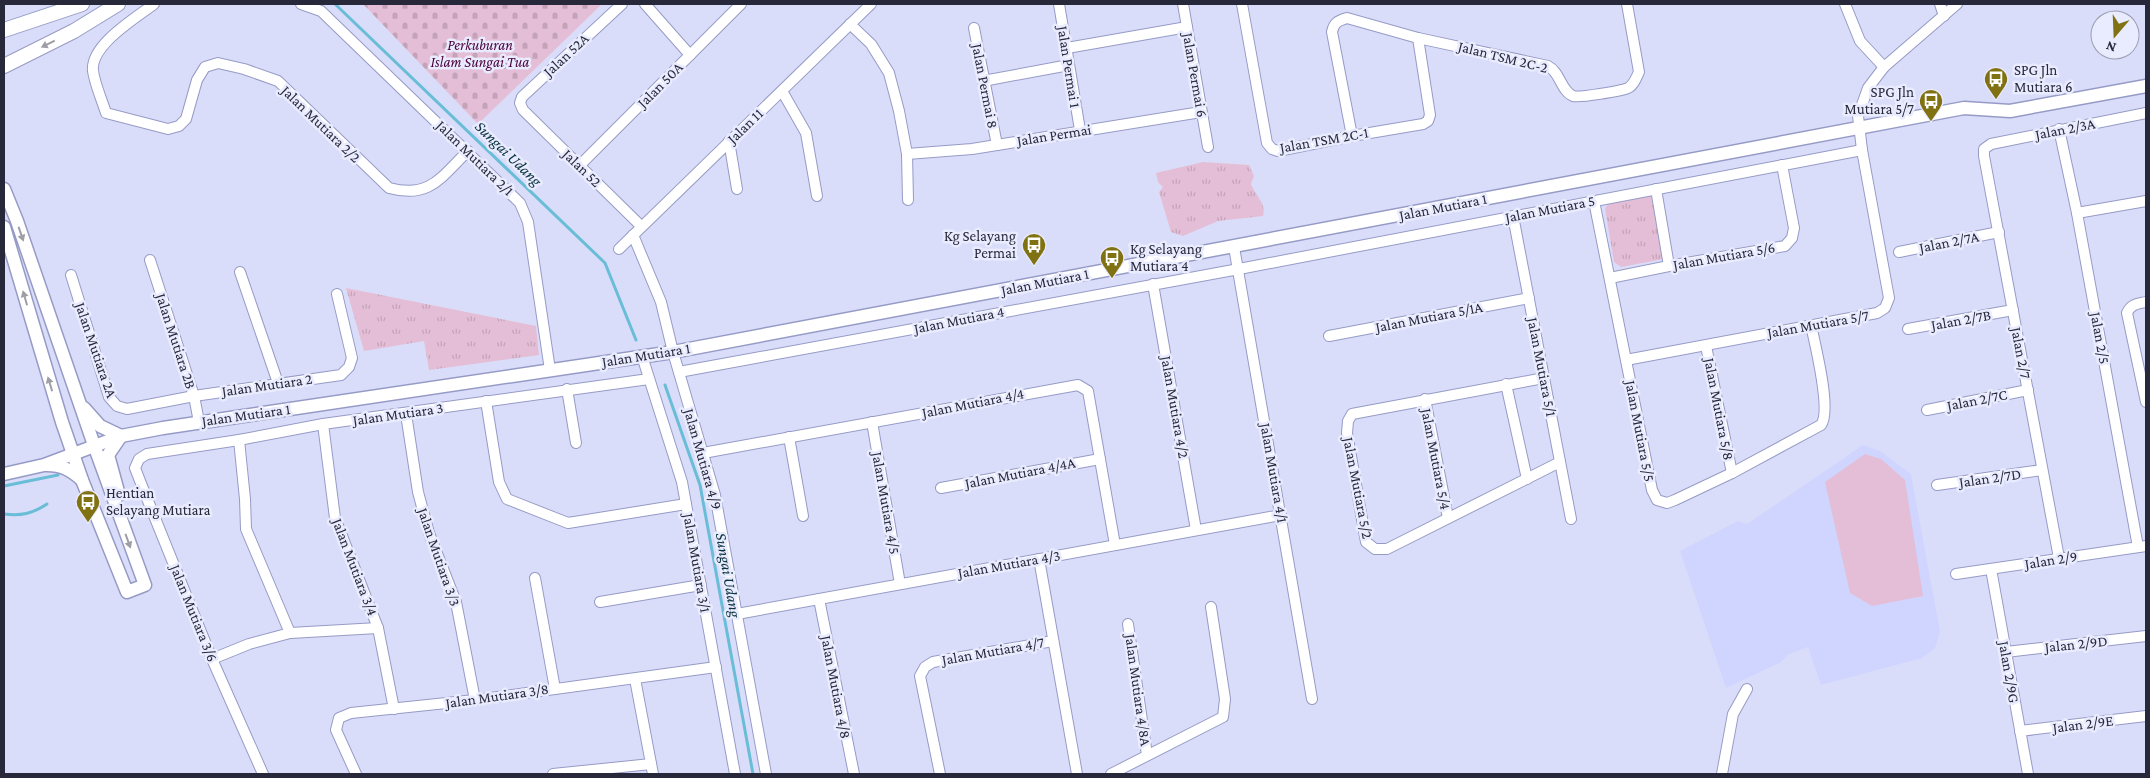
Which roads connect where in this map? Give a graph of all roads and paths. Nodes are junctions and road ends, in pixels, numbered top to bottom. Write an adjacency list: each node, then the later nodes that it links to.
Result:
1 (82, 4): 20 (main road)
2 (118, 4): 25 (main road, one-way to 25)
3 (154, 4): 42 (street, Jalan Mutiara 2/2)
4 (301, 4): 42 (street, Jalan Mutiara 2/1)
5 (622, 4): 30 (street, Jalan 52A)
6 (645, 4): 23 (street)
7 (741, 4): 23 (street, Jalan 50A)
8 (871, 4): 17 (street, Jalan 11)
9 (1059, 4): 22 (street, Jalan Permai 1)
10 (1183, 4): 18 (street, Jalan Permai 6)
11 (1242, 4): 36 (street, Jalan TSM 2C-1)
12 (1627, 4): 21 (street, Jalan TSM 2C-2)
13 (1845, 4): 26 (street)
14 (1940, 4): 16 (street)
15 (1957, 4): 16 (street, Jalan Mutiara 5/7)
16 (1944, 16): 26 (street, Jalan Mutiara 5/7)
17 (850, 24): 29 (street, Jalan 11); 43 (street)
18 (1187, 27): 22 (street); 31 (street, Jalan Permai 6)
19 (974, 28): 27 (street, Jalan Permai 8)
20 (4, 30)
21 (1418, 38): 36 (street, Jalan TSM 2C-1); 36 (street, Jalan TSM 2C-2)
22 (1067, 48): 24 (street, Jalan Permai 1)
23 (690, 55): 45 (street, Jalan 50A)
24 (1069, 65): 27 (street); 35 (street, Jalan Permai 1)
25 (4, 66)
26 (1884, 68): 33 (street, Jalan Mutiara 5/7)
27 (983, 81): 38 (street, Jalan Permai 8)
28 (2146, 86): 33 (street, Jalan Mutiara 1)
29 (782, 91): 37 (street, Jalan 11); 49 (street)
30 (522, 110): 45 (street, Jalan 52)
31 (1201, 112): 35 (street, Jalan Permai); 39 (street, Jalan Permai 6)
32 (2146, 113): 34 (street, Jalan 2/3A)
33 (1858, 127): 41 (street, Jalan Mutiara 5/7); 59 (street, Jalan Mutiara 1)
34 (2059, 129): 40 (street, Jalan 2/3A); 53 (street, Jalan 2/5)
35 (1080, 130): 38 (street, Jalan Permai)
36 (1352, 136)
37 (729, 141): 47 (street); 55 (street, Jalan 11)
38 (996, 144): 43 (street, Jalan Permai)
39 (1208, 147)
40 (1984, 149): 57 (street, Jalan 2/7)
41 (1862, 150): 44 (street, Jalan Mutiara 5); 73 (street, Jalan Mutiara 5/7)
42 (468, 151): 80 (street, Jalan Mutiara 2/1)
43 (907, 154): 50 (street)
44 (1782, 165): 48 (street, Jalan Mutiara 5); 63 (street, Jalan Mutiara 5/6)
45 (579, 166): 55 (street, Jalan 52)
46 (4, 189): 92 (street, one-way to 92)
47 (738, 189)
48 (1656, 189): 51 (street, Jalan Mutiara 5); 63 (street)
49 (817, 196)
50 (908, 200)
51 (1594, 201): 54 (street, Jalan Mutiara 5); 67 (street, Jalan Mutiara 5/5)
52 (2146, 201): 53 (street)
53 (2077, 213): 125 (street, Jalan 2/5)
54 (1513, 216): 64 (street, Jalan Mutiara 5); 70 (street, Jalan Mutiara 5/1)
55 (641, 226): 58 (street, Jalan 11)
56 (4, 227): 95 (street, one-way to 56)
57 (1999, 232): 61 (street, Jalan 2/7A); 72 (street, Jalan 2/7)
58 (633, 235): 60 (street, Jalan 11); 77 (street, Jalan Mutiara 4/9)
59 (1234, 247): 64 (street, Jalan Mutiara 4/1); 77 (street, Jalan Mutiara 1)
60 (619, 248)
61 (1899, 252)
62 (150, 260): 89 (street, Jalan Mutiara 2B)
63 (1669, 266): 67 (street, Jalan Mutiara 5/6)
64 (1239, 269): 68 (street, Jalan Mutiara 4); 119 (street, Jalan Mutiara 4/1)
65 (240, 272): 84 (street)
66 (71, 275): 89 (street, Jalan Mutiara 2A)
67 (1610, 278): 79 (street, Jalan Mutiara 5/5)
68 (1154, 284): 81 (street, Jalan Mutiara 4); 123 (street, Jalan Mutiara 4/2)
69 (337, 294): 84 (street, Jalan Mutiara 2)
70 (1529, 298): 75 (street, Jalan Mutiara 5/1A); 82 (street, Jalan Mutiara 5/1)
71 (2146, 302): 88 (street)
72 (2014, 310): 74 (street, Jalan 2/7B); 87 (street, Jalan 2/7)
73 (1811, 325): 76 (street, Jalan Mutiara 5/7); 111 (street, Jalan Mutiara 5/5)
74 (1908, 329)
75 (1329, 336)
76 (1706, 346): 79 (street, Jalan Mutiara 5/7); 111 (street, Jalan Mutiara 5/8)
77 (673, 352): 78 (street, Jalan Mutiara 1); 81 (street, Jalan Mutiara 4/9)
78 (642, 356): 80 (street, Jalan Mutiara 1); 83 (street, Jalan Mutiara 3/1)
79 (1626, 360): 111 (street, Jalan Mutiara 5/5)
80 (550, 370): 96 (street, Jalan Mutiara 1)
81 (679, 372): 104 (street, Jalan Mutiara 4/9)
82 (1544, 378): 85 (street, Jalan Mutiara 5/2); 108 (street, Jalan Mutiara 5/1)
83 (649, 380): 86 (street, Jalan Mutiara 3); 117 (street, Jalan Mutiara 3/1)
84 (278, 383): 89 (street, Jalan Mutiara 2)
85 (1506, 384): 90 (street, Jalan Mutiara 5/2); 113 (street)
86 (567, 390): 91 (street, Jalan Mutiara 3); 102 (street)
87 (2028, 390): 93 (street, Jalan 2/7C); 110 (street, Jalan 2/7)
88 (2146, 395)
89 (194, 396): 96 (street, Jalan Mutiara 2B)
90 (1425, 399): 121 (street, Jalan Mutiara 5/4); 121 (street, Jalan Mutiara 5/2)
91 (486, 401): 94 (street, Jalan Mutiara 3); 117 (street)
92 (79, 402): 99 (street); 103 (street)
93 (1927, 410)
94 (406, 414): 98 (street, Jalan Mutiara 3); 149 (street, Jalan Mutiara 3/3)
95 (62, 422): 105 (street); 109 (street)
96 (199, 422): 99 (street, Jalan Mutiara 1)
97 (872, 422): 100 (street, Jalan Mutiara 4/4); 107 (street, Jalan Mutiara 4/4); 131 (street, Jalan Mutiara 4/5)
98 (323, 424): 101 (street, Jalan Mutiara 3); 138 (street, Jalan Mutiara 3/4)
99 (121, 436): 103 (street, Jalan Mutiara 1); 118 (street)
100 (789, 437): 104 (street, Jalan Mutiara 4/4); 120 (street)
101 (239, 440): 106 (street, Jalan Mutiara 3); 139 (street)
102 (576, 443)
103 (94, 445): 105 (street, Jalan Mutiara 1); 118 (street)
104 (703, 453): 136 (street, Jalan Mutiara 4/9)
105 (73, 454): 109 (street, Jalan Mutiara 1); 114 (street)
106 (147, 454): 143 (street, Jalan Mutiara 3/6)
107 (1100, 459): 116 (street, Jalan Mutiara 4/4A); 124 (street, Jalan Mutiara 4/4)
108 (1560, 462): 113 (street, Jalan Mutiara 5/2); 122 (street, Jalan Mutiara 5/1)
109 (44, 465): 112 (street, Jalan Mutiara 1); 114 (street)
110 (2042, 470): 115 (street, Jalan 2/7D); 126 (street, Jalan 2/7)
111 (1732, 473)
112 (4, 474)
113 (1526, 479): 121 (street, Jalan Mutiara 5/2)
114 (82, 480): 118 (street, one-way to 114)
115 (1937, 485)
116 (941, 488)
117 (686, 504): 132 (street, Jalan Mutiara 3/1)
118 (116, 510)
119 (1281, 515): 123 (street, Jalan Mutiara 4/3); 148 (street, Jalan Mutiara 4/1)
120 (803, 516)
121 (1448, 518)
122 (1571, 519)
123 (1196, 530): 124 (street, Jalan Mutiara 4/3)
124 (1115, 545): 127 (street, Jalan Mutiara 4/3)
125 (2142, 546): 126 (street, Jalan 2/9)
126 (2059, 558): 128 (street, Jalan 2/9)
127 (1039, 559): 131 (street, Jalan Mutiara 4/3); 141 (street)
128 (1991, 569): 129 (street, Jalan 2/9); 142 (street, Jalan 2/9G)
129 (1956, 574)
130 (535, 578): 146 (street)
131 (900, 584): 133 (street, Jalan Mutiara 4/3)
132 (701, 585): 134 (street); 144 (street, Jalan Mutiara 3/1)
133 (819, 599): 136 (street, Jalan Mutiara 4/3); 160 (street, Jalan Mutiara 4/8)
134 (600, 602)
135 (1211, 607): 153 (street)
136 (738, 614): 159 (street, Jalan Mutiara 4/9)
137 (1128, 624): 153 (street, Jalan Mutiara 4/8A)
138 (378, 628): 139 (street); 150 (street, Jalan Mutiara 3/4)
139 (290, 633): 143 (street)
140 (2146, 636): 142 (street, Jalan 2/9D)
141 (1053, 641): 161 (street, Jalan Mutiara 4/7); 162 (street)
142 (2006, 652): 152 (street, Jalan 2/9G)
143 (212, 659): 155 (street, Jalan Mutiara 3/6)
144 (716, 667): 145 (street, Jalan Mutiara 3/8); 158 (street, Jalan Mutiara 3/1)
145 (635, 679): 146 (street, Jalan Mutiara 3/8); 154 (street)
146 (555, 688): 149 (street, Jalan Mutiara 3/8)
147 (1748, 689): 164 (street)
148 (1312, 699)
149 (475, 700): 150 (street, Jalan Mutiara 3/8)
150 (394, 709): 156 (street, Jalan Mutiara 3/8)
151 (2146, 716): 152 (street, Jalan 2/9E)
152 (2020, 731): 165 (street, Jalan 2/9G)
153 (1147, 755): 163 (street)
154 (652, 769): 157 (street)
155 (263, 774)
156 (356, 774)
157 (554, 774)
158 (735, 774)
159 (766, 774)
160 (854, 774)
161 (940, 774)
162 (1077, 774)
163 (1111, 774)
164 (1722, 774)
165 (2028, 774)

